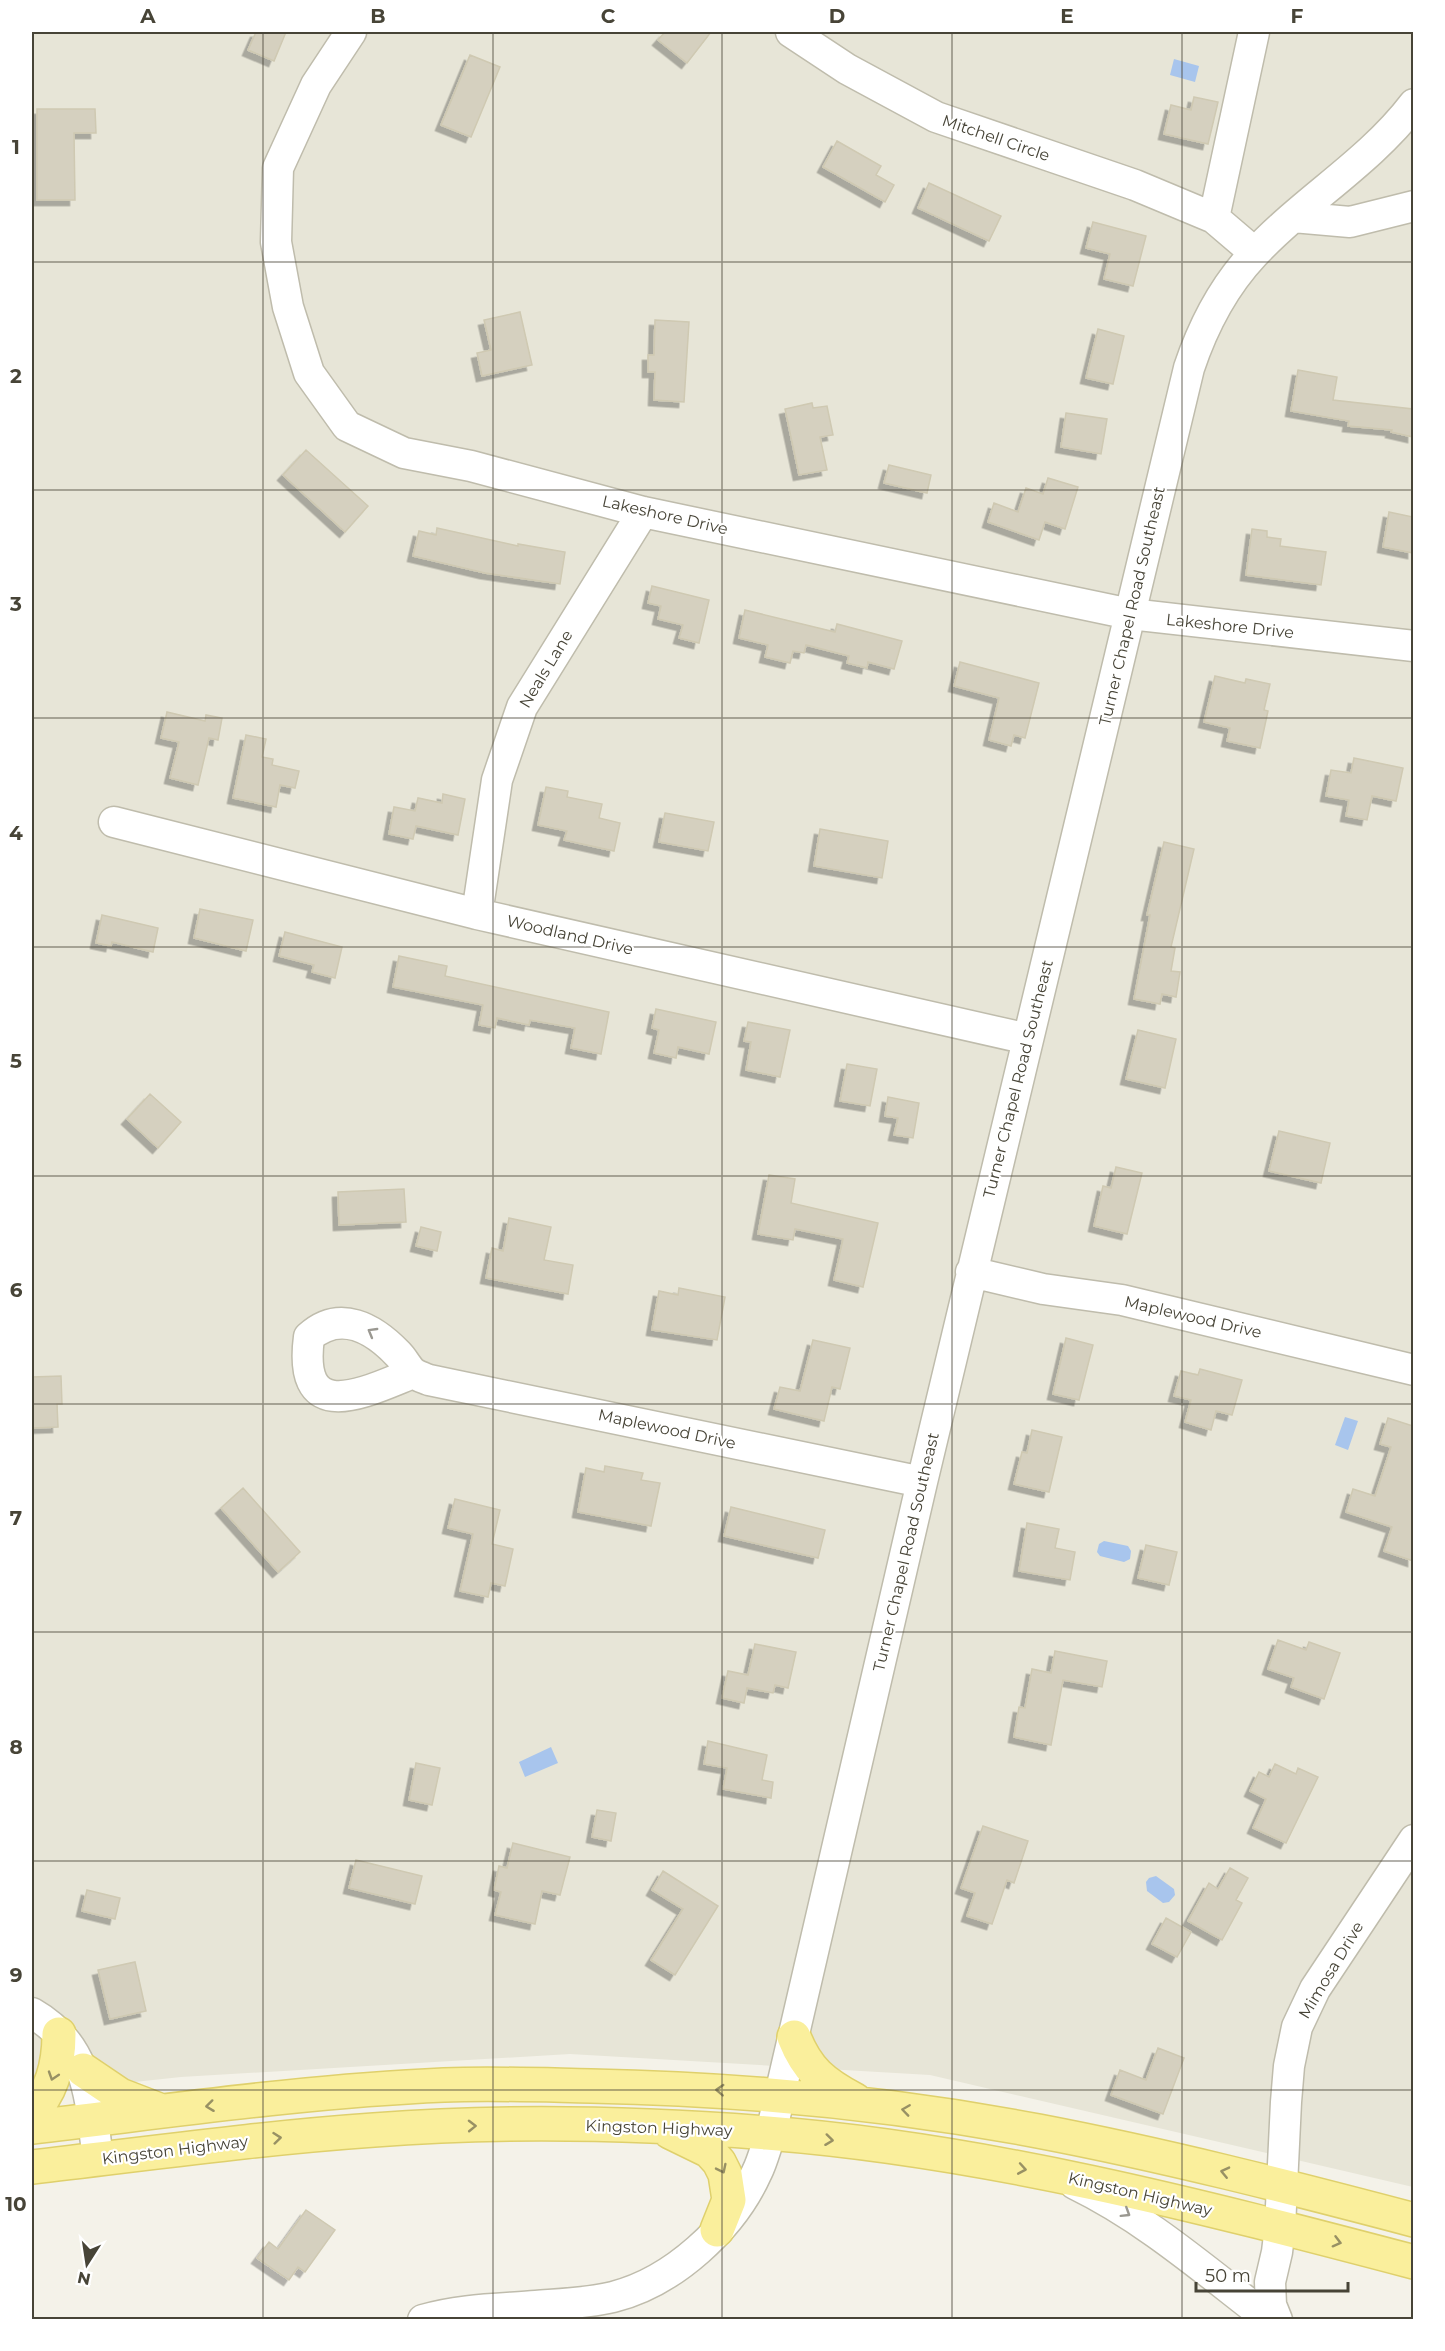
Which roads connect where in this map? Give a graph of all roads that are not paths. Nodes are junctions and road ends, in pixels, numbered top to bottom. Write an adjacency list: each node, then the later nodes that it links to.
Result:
1 (351, 32): 9 (street, Lakeshore Drive)
2 (791, 32): 7 (street, Mitchell Circle)
3 (1254, 32): 7 (street)
4 (1413, 104): 6 (street, Turner Chapel Road Southeast)
5 (1413, 206): 6 (street)
6 (1293, 217): 8 (street, Turner Chapel Road Southeast)
7 (1214, 218): 8 (street, Mitchell Circle)
8 (1254, 253): 10 (street, Turner Chapel Road Southeast)
9 (643, 512): 10 (street, Lakeshore Drive); 13 (street, Neals Lane)
10 (1130, 615): 11 (street, Lakeshore Drive); 14 (street, Turner Chapel Road Southeast)
11 (1413, 646)
12 (114, 822): 13 (street, Woodland Drive)
13 (477, 914): 14 (street, Woodland Drive)
14 (1028, 1039): 15 (street, Turner Chapel Road Southeast)
15 (971, 1272): 16 (street, Maplewood Drive); 18 (street, Turner Chapel Road Southeast)
16 (1413, 1370)
17 (413, 1373): 18 (street, Maplewood Drive)
18 (922, 1482): 22 (street, Turner Chapel Road Southeast)
19 (1413, 1840): 35 (street, Mimosa Drive)
20 (32, 2013): 21 (street)
21 (59, 2034): 23 (street); 27 (main road, one-way to 27)
22 (794, 2037): 24 (street, Turner Chapel Road Southeast); 25 (main road)
23 (83, 2070): 26 (main road); 28 (street)
24 (778, 2094): 25 (main road); 26 (main road, one-way to 26); 31 (street, Turner Chapel Road Southeast)
25 (861, 2104): 35 (main road, one-way to 25)
26 (164, 2111): 28 (main road)
27 (32, 2112)
28 (93, 2120): 29 (main road); 32 (street)
29 (32, 2127)
30 (657, 2127): 31 (main road, Kingston Highway); 32 (main road, Kingston Highway, one-way to 30); 38 (main road, one-way to 38)
31 (771, 2133): 34 (main road, Kingston Highway, one-way to 34); 38 (street, Turner Chapel Road Southeast)
32 (98, 2159): 33 (main road, Kingston Highway)
33 (32, 2167)
34 (1056, 2175): 37 (main road, Kingston Highway); 41 (street, one-way to 41)
35 (1282, 2185): 36 (main road); 37 (street, Mimosa Drive)
36 (1413, 2220)
37 (1280, 2227): 39 (main road, Kingston Highway, one-way to 39); 42 (street, Mimosa Drive)
38 (717, 2230): 40 (street, Turner Chapel Road Southeast)
39 (1413, 2262)
40 (423, 2319)
41 (1270, 2319)
42 (1277, 2319)

